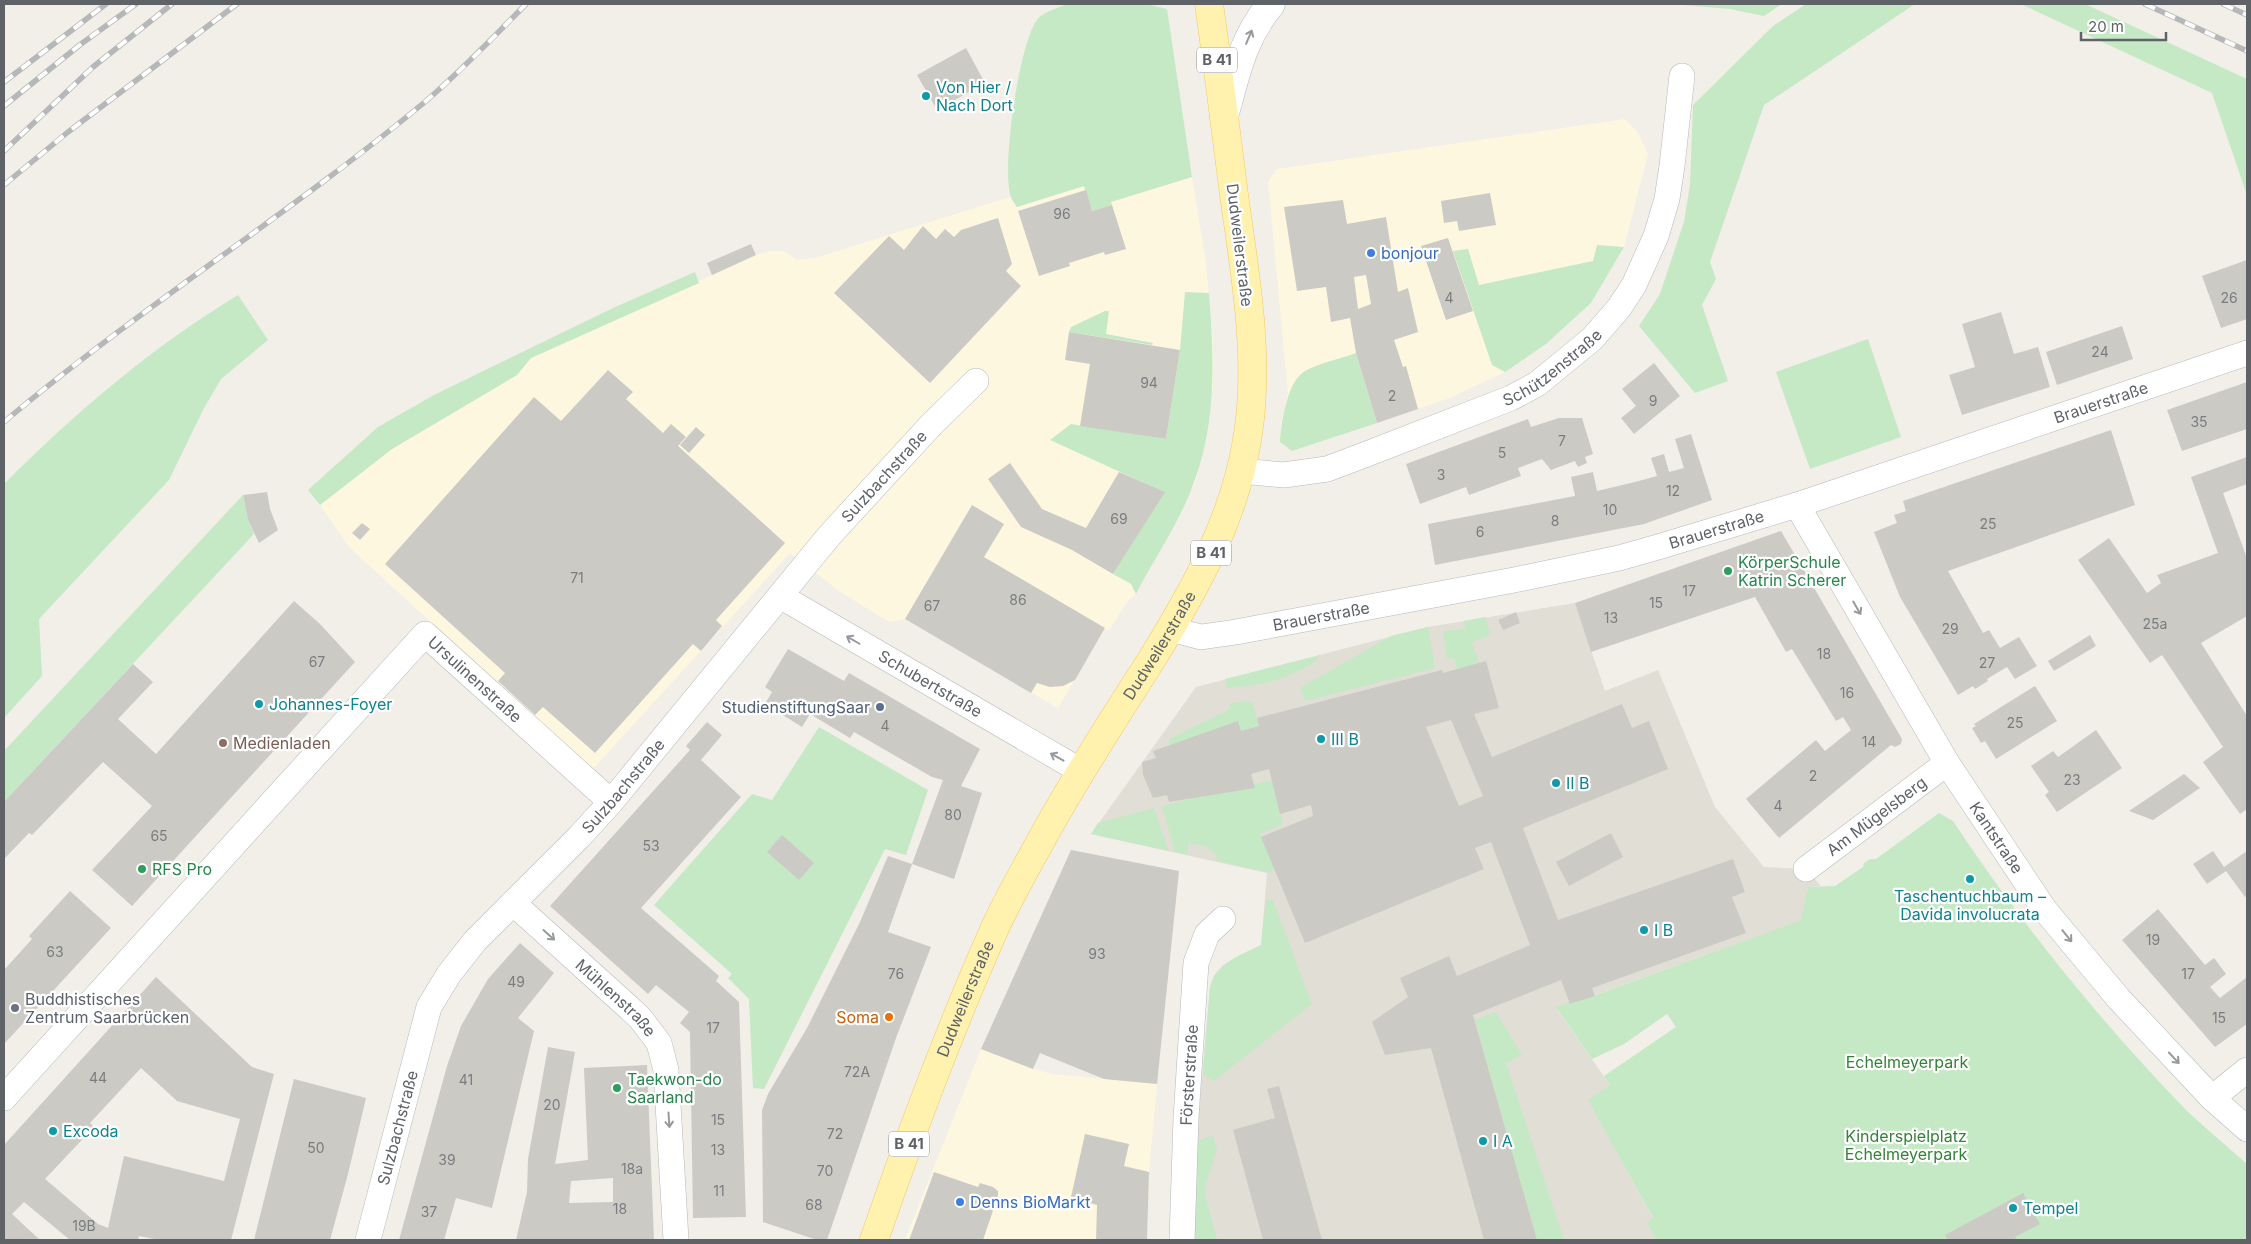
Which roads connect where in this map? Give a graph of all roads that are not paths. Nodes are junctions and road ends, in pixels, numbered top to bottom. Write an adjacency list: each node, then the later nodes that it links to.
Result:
1 (1209, 4): 4 (main road, Dudweilerstraße / B 41)
2 (1271, 4): 4 (main road, one-way to 2)
3 (1682, 76): 7 (street, Schützenstraße)
4 (1224, 117): 7 (main road, Dudweilerstraße / B 41)
5 (2247, 353): 8 (street, Brauerstraße)
6 (976, 381): 9 (street, Sulzbachstraße)
7 (1241, 471): 10 (main road, Dudweilerstraße / B 41)
8 (1797, 505): 10 (street, Brauerstraße); 11 (street, Kantstraße, one-way to 11)
9 (780, 596): 12 (street, Schubertstraße, one-way to 9); 13 (street, Sulzbachstraße)
10 (1170, 629): 12 (main road, Dudweilerstraße / B 41)
11 (1947, 764): 14 (street, Am Mügelsberg); 19 (street, Kantstraße, one-way to 19)
12 (1081, 771): 23 (main road, Dudweilerstraße / B 41)
13 (611, 802): 15 (street, Sulzbachstraße); 18 (street, Ursulinenstraße)
14 (1806, 869)
15 (513, 903): 21 (street, Sulzbachstraße); 22 (street, Mühlenstraße, one-way to 22)
16 (1223, 920): 24 (street, Försterstraße)
17 (2247, 1070): 19 (street)
18 (4, 1098)
19 (2212, 1098): 20 (street, Kantstraße)
20 (2247, 1130)
21 (368, 1240)
22 (676, 1240)
23 (874, 1240)
24 (1182, 1240)

